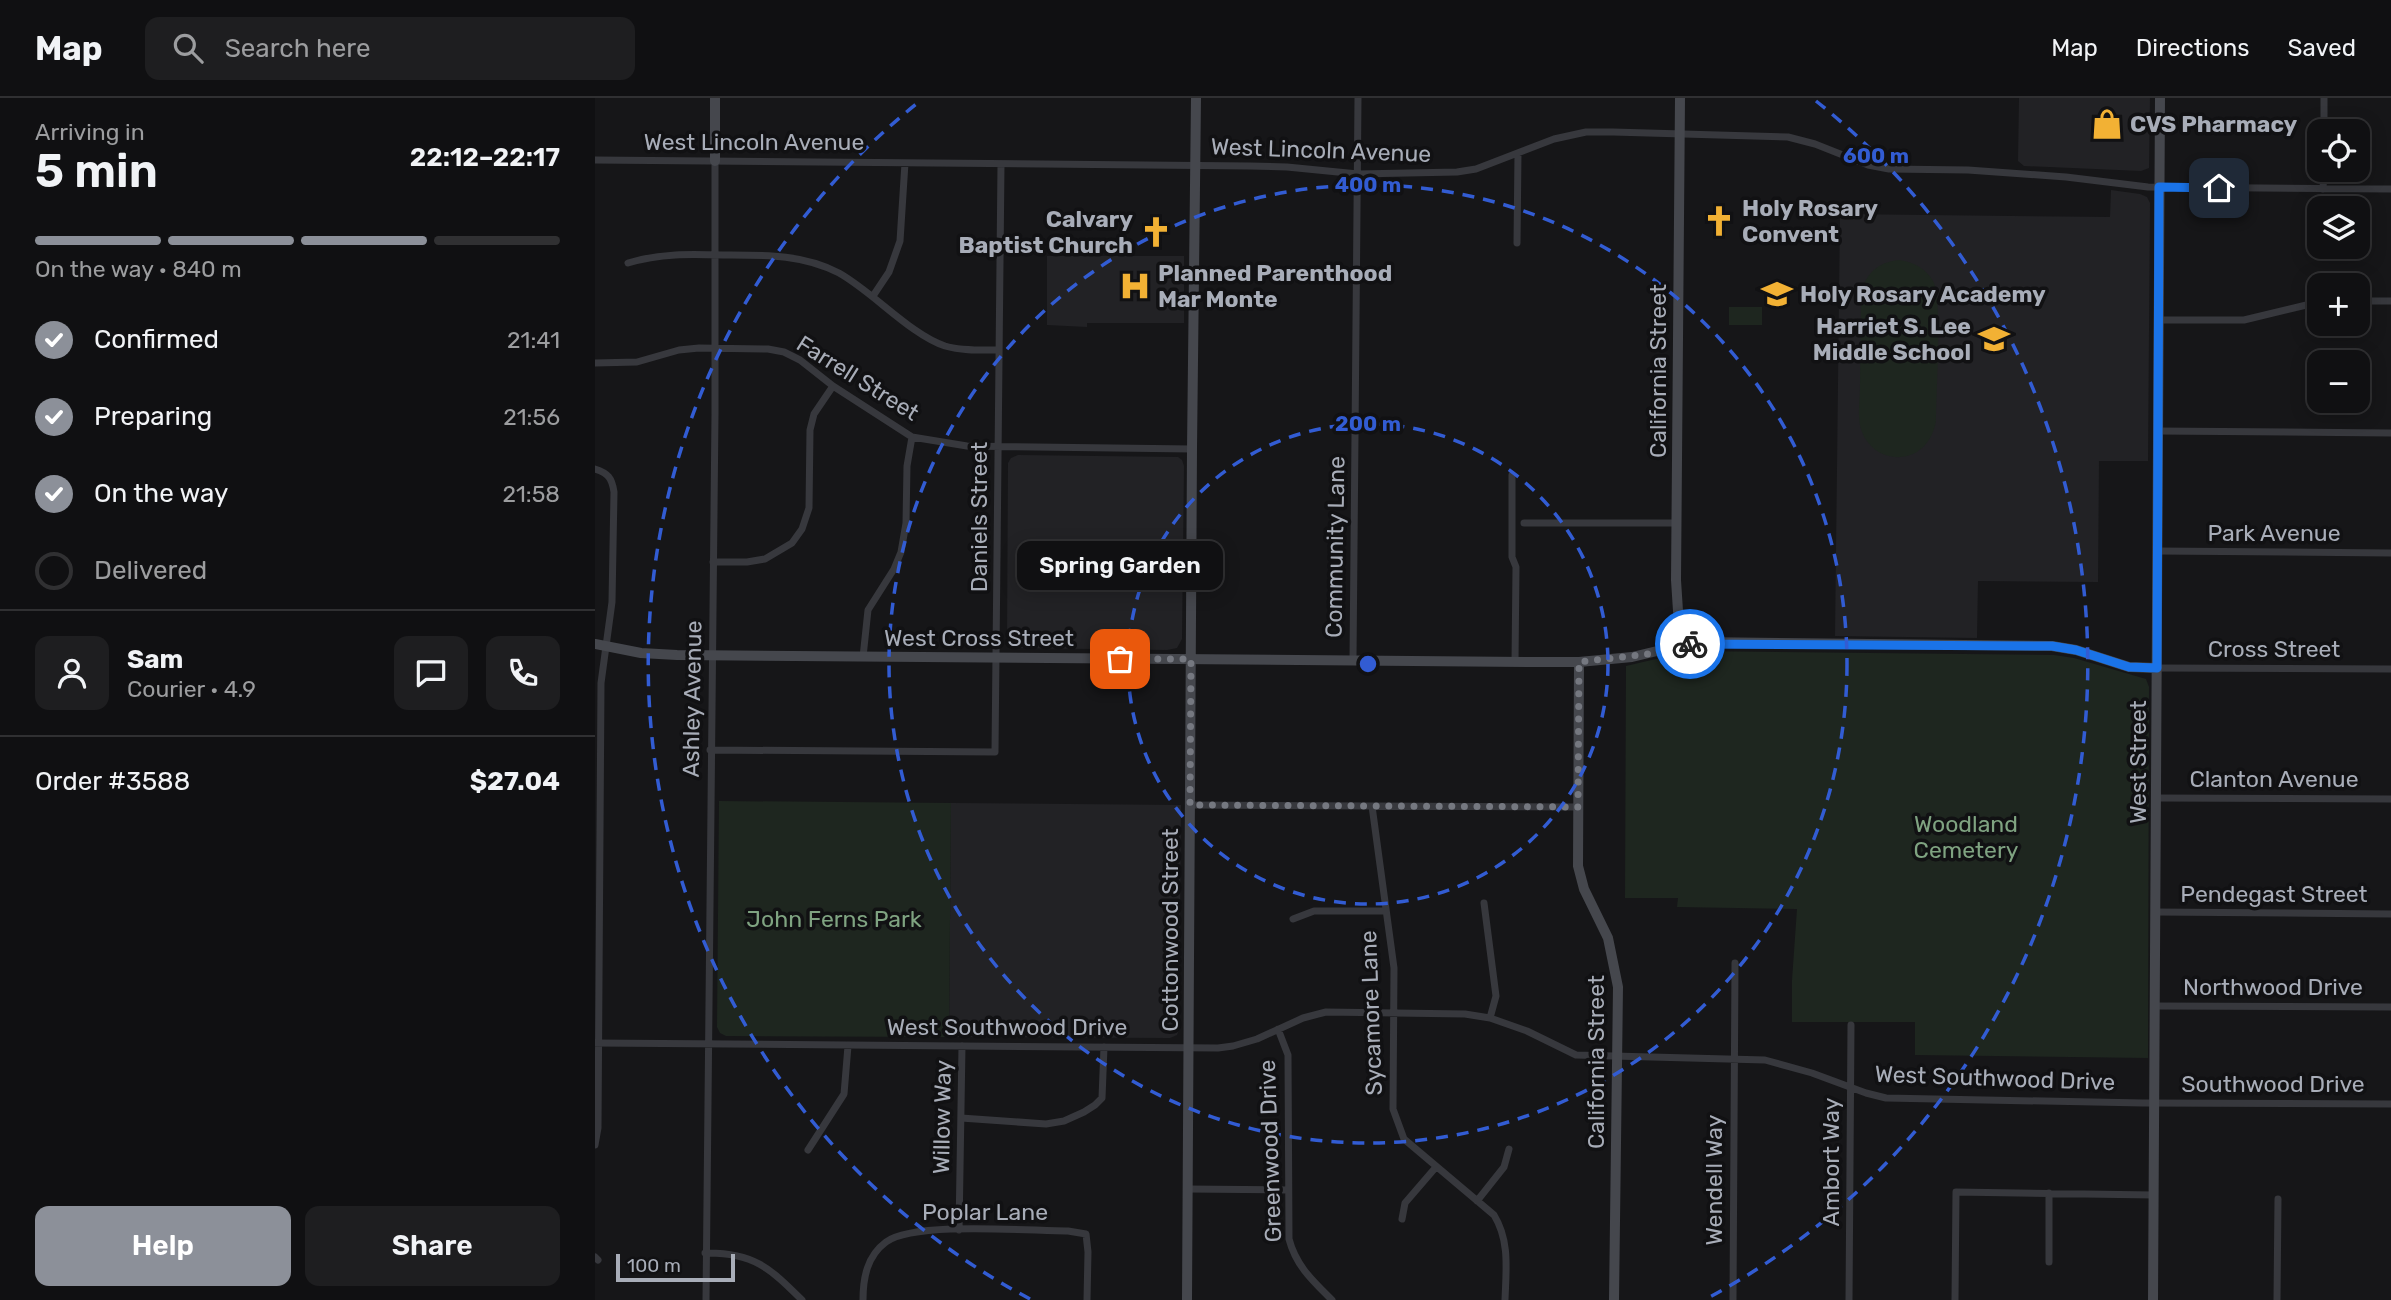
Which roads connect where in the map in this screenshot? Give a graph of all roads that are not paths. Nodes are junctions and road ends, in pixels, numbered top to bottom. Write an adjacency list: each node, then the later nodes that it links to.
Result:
1 (715, 98): 11 (street, Ashley Avenue)
2 (1196, 98): 14 (street, Cottonwood Street)
3 (1358, 98): 15 (street, Community Lane)
4 (1680, 98): 8 (street, California Street)
5 (2160, 98): 17 (street, West Street)
6 (2324, 98): 7 (street)
7 (2324, 119)
8 (1680, 134): 9 (street, West Lincoln Avenue); 17 (street, West Lincoln Avenue); 40 (street, California Street)
9 (1518, 153): 15 (street, West Lincoln Avenue); 20 (street)
10 (595, 160): 11 (street, West Lincoln Avenue)
11 (715, 161): 12 (street, West Lincoln Avenue); 21 (street, Ashley Avenue)
12 (905, 163): 13 (street, West Lincoln Avenue); 23 (street)
13 (1001, 164): 14 (street, West Lincoln Avenue); 29 (street, Daniels Street)
14 (1195, 165): 15 (street, West Lincoln Avenue); 36 (street, Cottonwood Street)
15 (1358, 174): 51 (street, Community Lane)
16 (2323, 182): 18 (street)
17 (2159, 187): 18 (street, West Lincoln Avenue); 27 (street, West Street)
18 (2323, 189): 19 (street, West Lincoln Avenue)
19 (2391, 189)
20 (1517, 243)
21 (714, 255): 22 (street); 23 (street); 28 (street, Ashley Avenue)
22 (628, 263)
23 (873, 296): 29 (street)
24 (2370, 301): 25 (street)
25 (2391, 302)
26 (2307, 305): 27 (street)
27 (2159, 320): 32 (street, West Street)
28 (713, 348): 30 (street, Farrell Street); 31 (street, Farrell Street); 43 (street, Ashley Avenue)
29 (999, 350): 35 (street, Daniels Street)
30 (595, 363)
31 (833, 386): 34 (street, Farrell Street); 43 (street)
32 (2158, 431): 33 (street); 41 (street, West Street)
33 (2391, 433)
34 (912, 437): 35 (street, Farrell Street); 48 (street)
35 (999, 446): 36 (street, Farrell Street); 49 (street, Daniels Street)
36 (1192, 449): 50 (street, Cottonwood Street)
37 (595, 469): 46 (street)
38 (1512, 475): 52 (street)
39 (1524, 523): 40 (street)
40 (1677, 523): 45 (street, California Street)
41 (2157, 551): 42 (street, Park Avenue); 54 (street, West Street)
42 (2391, 553)
43 (713, 562): 47 (street, Ashley Avenue)
44 (595, 644): 46 (street, West Cross Street)
45 (1683, 644): 53 (street, West Cross Street); 54 (street, West Cross Street)
46 (606, 646): 47 (street, West Cross Street); 57 (street)
47 (711, 655): 48 (street, West Cross Street); 56 (street, Ashley Avenue)
48 (863, 657): 49 (street, West Cross Street)
49 (997, 657): 50 (street, West Cross Street); 56 (street, Daniels Street)
50 (1191, 659): 51 (street, West Cross Street); 60 (street, Cottonwood Street)
51 (1353, 660): 52 (street, West Cross Street)
52 (1515, 662): 53 (street, West Cross Street)
53 (1579, 662): 62 (street, California Street)
54 (2157, 668): 55 (street, Cross Street); 58 (street, West Street)
55 (2391, 669)
56 (710, 750): 77 (street, Ashley Avenue)
57 (597, 767): 63 (street)
58 (2157, 798): 59 (street, Clanton Avenue); 66 (street, West Street)
59 (2391, 799)
60 (1190, 805): 61 (street); 81 (street, Cottonwood Street)
61 (1372, 806): 62 (street); 65 (street, Sycamore Lane)
62 (1578, 807): 82 (street, California Street)
63 (598, 904): 76 (street)
64 (1484, 904): 73 (street)
65 (1386, 911): 68 (street); 72 (street, Sycamore Lane)
66 (2157, 912): 67 (street, Pendegast Street); 70 (street, West Street)
67 (2391, 914)
68 (1293, 919)
69 (1735, 963): 83 (street, Wendell Way)
70 (2156, 1006): 71 (street, Northwood Drive); 85 (street, West Street)
71 (2391, 1007)
72 (1393, 1012): 73 (street, West Southwood Drive); 75 (street, West Southwood Drive); 91 (street, Sycamore Lane)
73 (1490, 1018): 82 (street, West Southwood Drive)
74 (1851, 1025): 84 (street, Ambort Way)
75 (1278, 1029): 81 (street, West Southwood Drive); 93 (street, Greenwood Drive)
76 (597, 1044): 77 (street, West Southwood Drive); 88 (street)
77 (707, 1045): 78 (street, West Southwood Drive); 100 (street, Ashley Avenue)
78 (848, 1046): 79 (street, West Southwood Drive); 90 (street)
79 (962, 1046): 80 (street, West Southwood Drive); 87 (street, Willow Way)
80 (1104, 1047): 81 (street, West Southwood Drive); 87 (street)
81 (1189, 1048): 92 (street, Cottonwood Street)
82 (1618, 1058): 83 (street, West Southwood Drive); 109 (street, California Street)
83 (1734, 1059): 84 (street, West Southwood Drive); 110 (street, Wendell Way)
84 (1851, 1088): 85 (street, West Southwood Drive); 111 (street, Ambort Way)
85 (2155, 1103): 86 (street, Southwood Drive); 95 (street, West Street)
86 (2391, 1104)
87 (961, 1118): 99 (street, Willow Way)
88 (595, 1145)
89 (1509, 1149): 97 (street)
90 (808, 1150)
91 (1436, 1167): 97 (street, Sycamore Lane); 98 (street)
92 (1188, 1189): 93 (street); 107 (street, Cottonwood Street)
93 (1288, 1190): 102 (street, Greenwood Drive)
94 (2049, 1193): 95 (street); 101 (street); 112 (street)
95 (2154, 1195): 113 (street, West Street)
96 (2278, 1199): 114 (street)
97 (1477, 1201): 108 (street, Sycamore Lane)
98 (1402, 1219)
99 (959, 1230): 105 (street, Poplar Lane); 106 (street, Poplar Lane)
100 (705, 1253): 103 (street, Ashley Avenue); 104 (street)
101 (2049, 1262)
102 (1328, 1299)
103 (706, 1300)
104 (802, 1300)
105 (863, 1300)
106 (1087, 1300)
107 (1187, 1300)
108 (1505, 1300)
109 (1614, 1300)
110 (1733, 1300)
111 (1849, 1300)
112 (1955, 1300)
113 (2153, 1300)
114 (2277, 1300)

